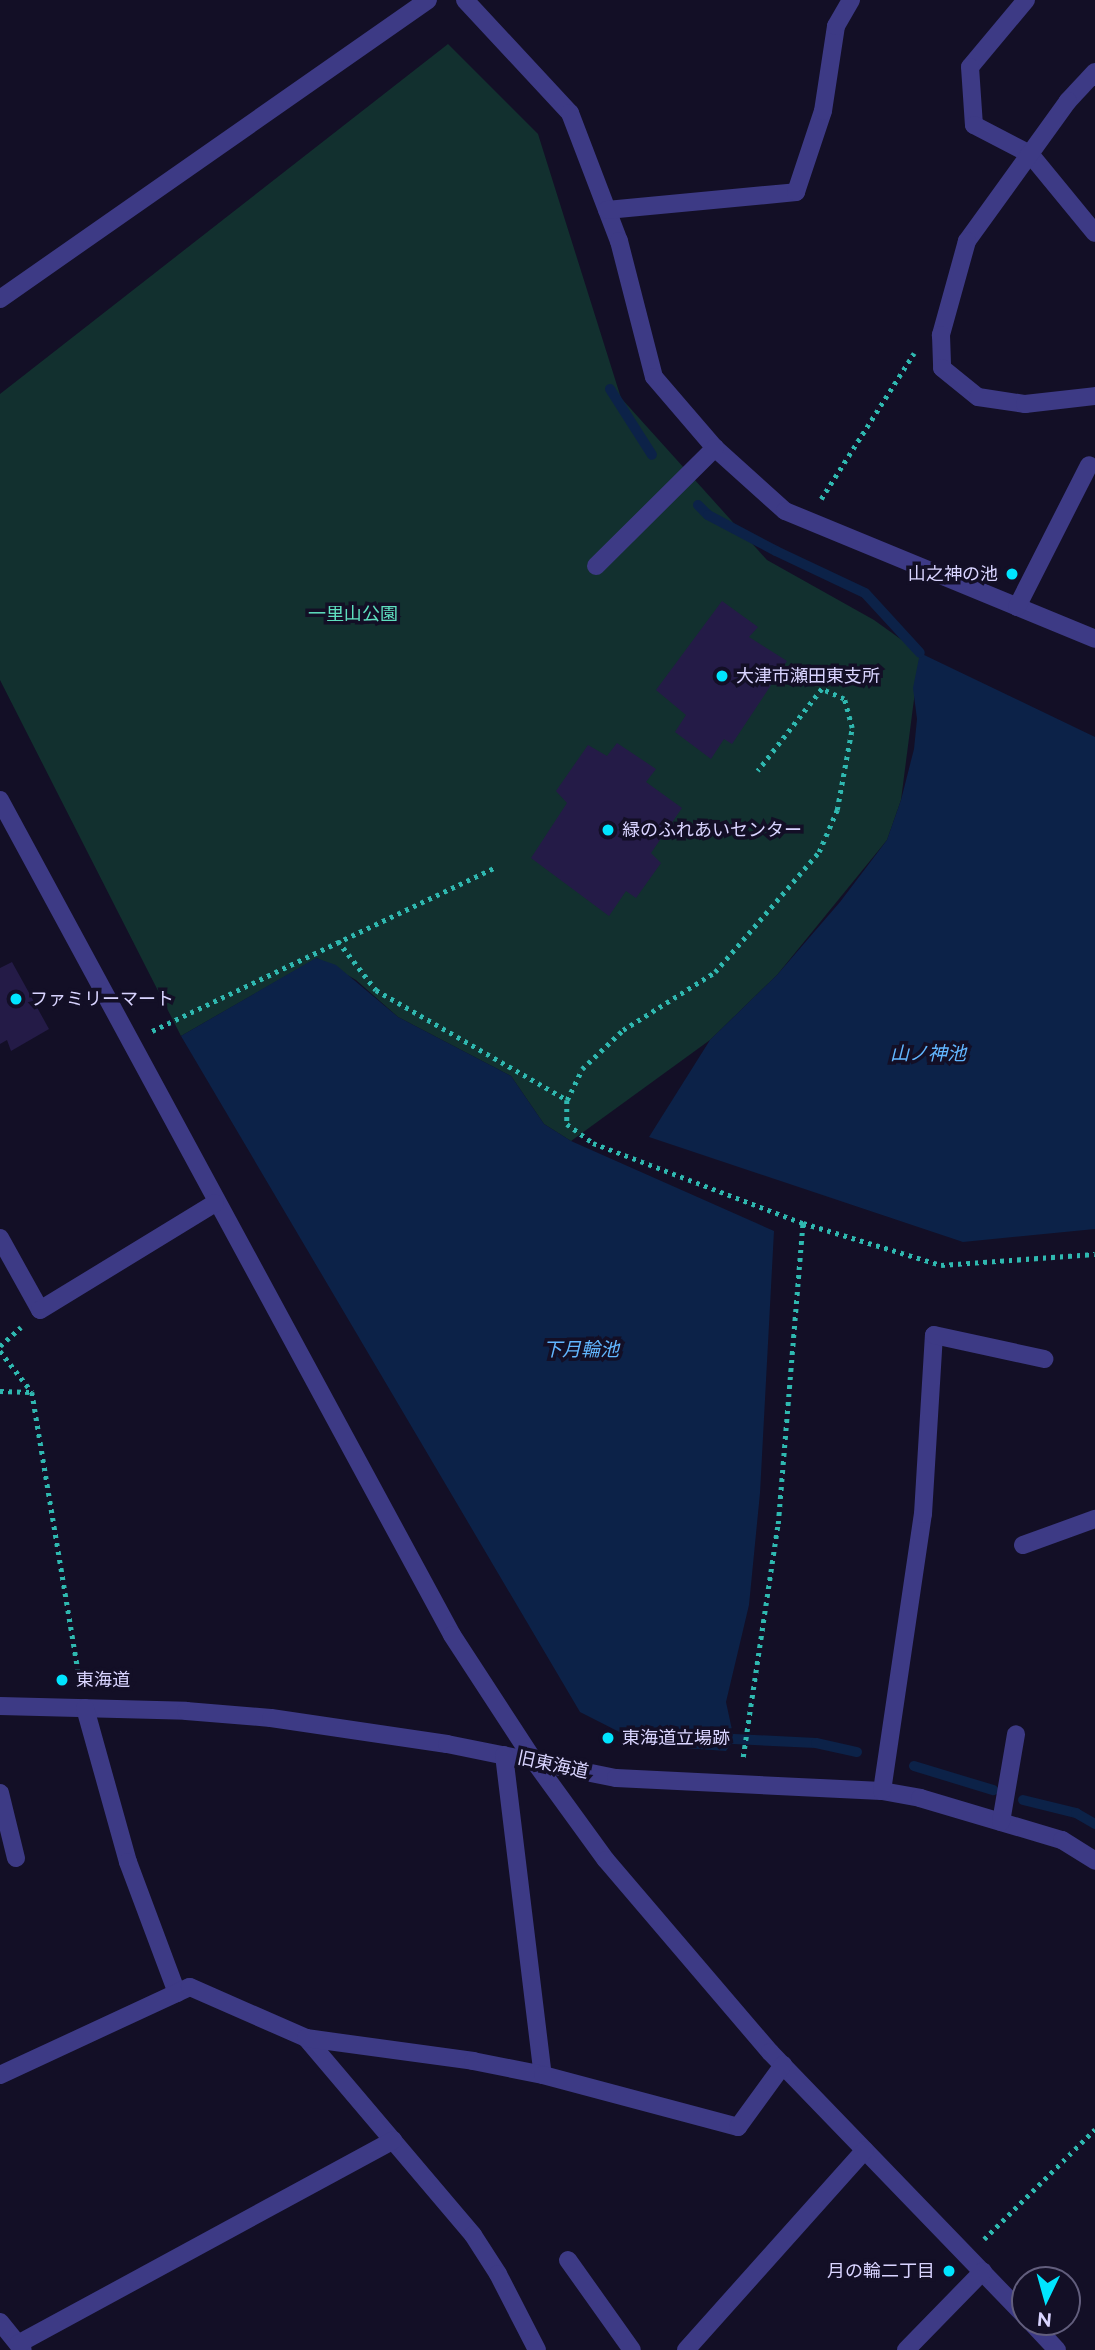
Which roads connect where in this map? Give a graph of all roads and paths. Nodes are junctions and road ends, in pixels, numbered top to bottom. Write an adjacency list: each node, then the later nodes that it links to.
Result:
1 (428, 0): 9 (street)
2 (465, 0): 7 (street)
3 (852, 0): 7 (street)
4 (1026, 0): 6 (street)
5 (1095, 72): 6 (street)
6 (1030, 153): 8 (street); 10 (street)
7 (607, 210): 12 (street)
8 (1095, 233)
9 (0, 299)
10 (941, 335): 11 (street); 14 (path)
11 (1095, 396)
12 (715, 448): 14 (street); 15 (street)
13 (1089, 465): 16 (street)
14 (807, 520): 16 (street)
15 (596, 566)
16 (1017, 607): 17 (street)
17 (1095, 639)
18 (758, 771): 23 (path)
19 (0, 800): 22 (street)
20 (496, 867): 21 (path)
21 (338, 941): 22 (path); 23 (path)
22 (129, 1041): 24 (street)
23 (567, 1100): 25 (path)
24 (215, 1203): 26 (street); 38 (street)
25 (803, 1223): 27 (path); 39 (path)
26 (0, 1238)
27 (1095, 1254)
28 (0, 1351): 31 (path)
29 (1044, 1359): 40 (street)
30 (0, 1391): 31 (path)
31 (32, 1392): 35 (path)
32 (1095, 1519): 33 (street)
33 (1023, 1545)
34 (0, 1706): 35 (street, 旧東海道)
35 (85, 1708): 37 (street, 旧東海道); 45 (street)
36 (1016, 1734): 42 (street)
37 (504, 1755): 38 (street, 旧東海道); 48 (street)
38 (534, 1761): 40 (street, 旧東海道); 47 (street)
39 (742, 1763)
40 (882, 1791): 42 (street, 旧東海道)
41 (0, 1793): 43 (street)
42 (1001, 1822): 44 (street, 旧東海道)
43 (16, 1858)
44 (1095, 1861)
45 (177, 1993): 46 (street); 49 (street)
46 (306, 2038): 48 (street); 51 (street)
47 (783, 2065): 48 (street); 52 (street)
48 (543, 2075)
49 (0, 2076)
50 (1095, 2129): 53 (path)
51 (393, 2140): 59 (street); 60 (street)
52 (865, 2150): 53 (street); 62 (street)
53 (967, 2255): 55 (street)
54 (568, 2260): 61 (street)
55 (983, 2271): 56 (street); 63 (street)
56 (1011, 2301)
57 (0, 2322): 59 (street)
58 (1044, 2336): 64 (street)
59 (21, 2347)
60 (537, 2350)
61 (632, 2350)
62 (686, 2350)
63 (906, 2350)
64 (1057, 2350)

